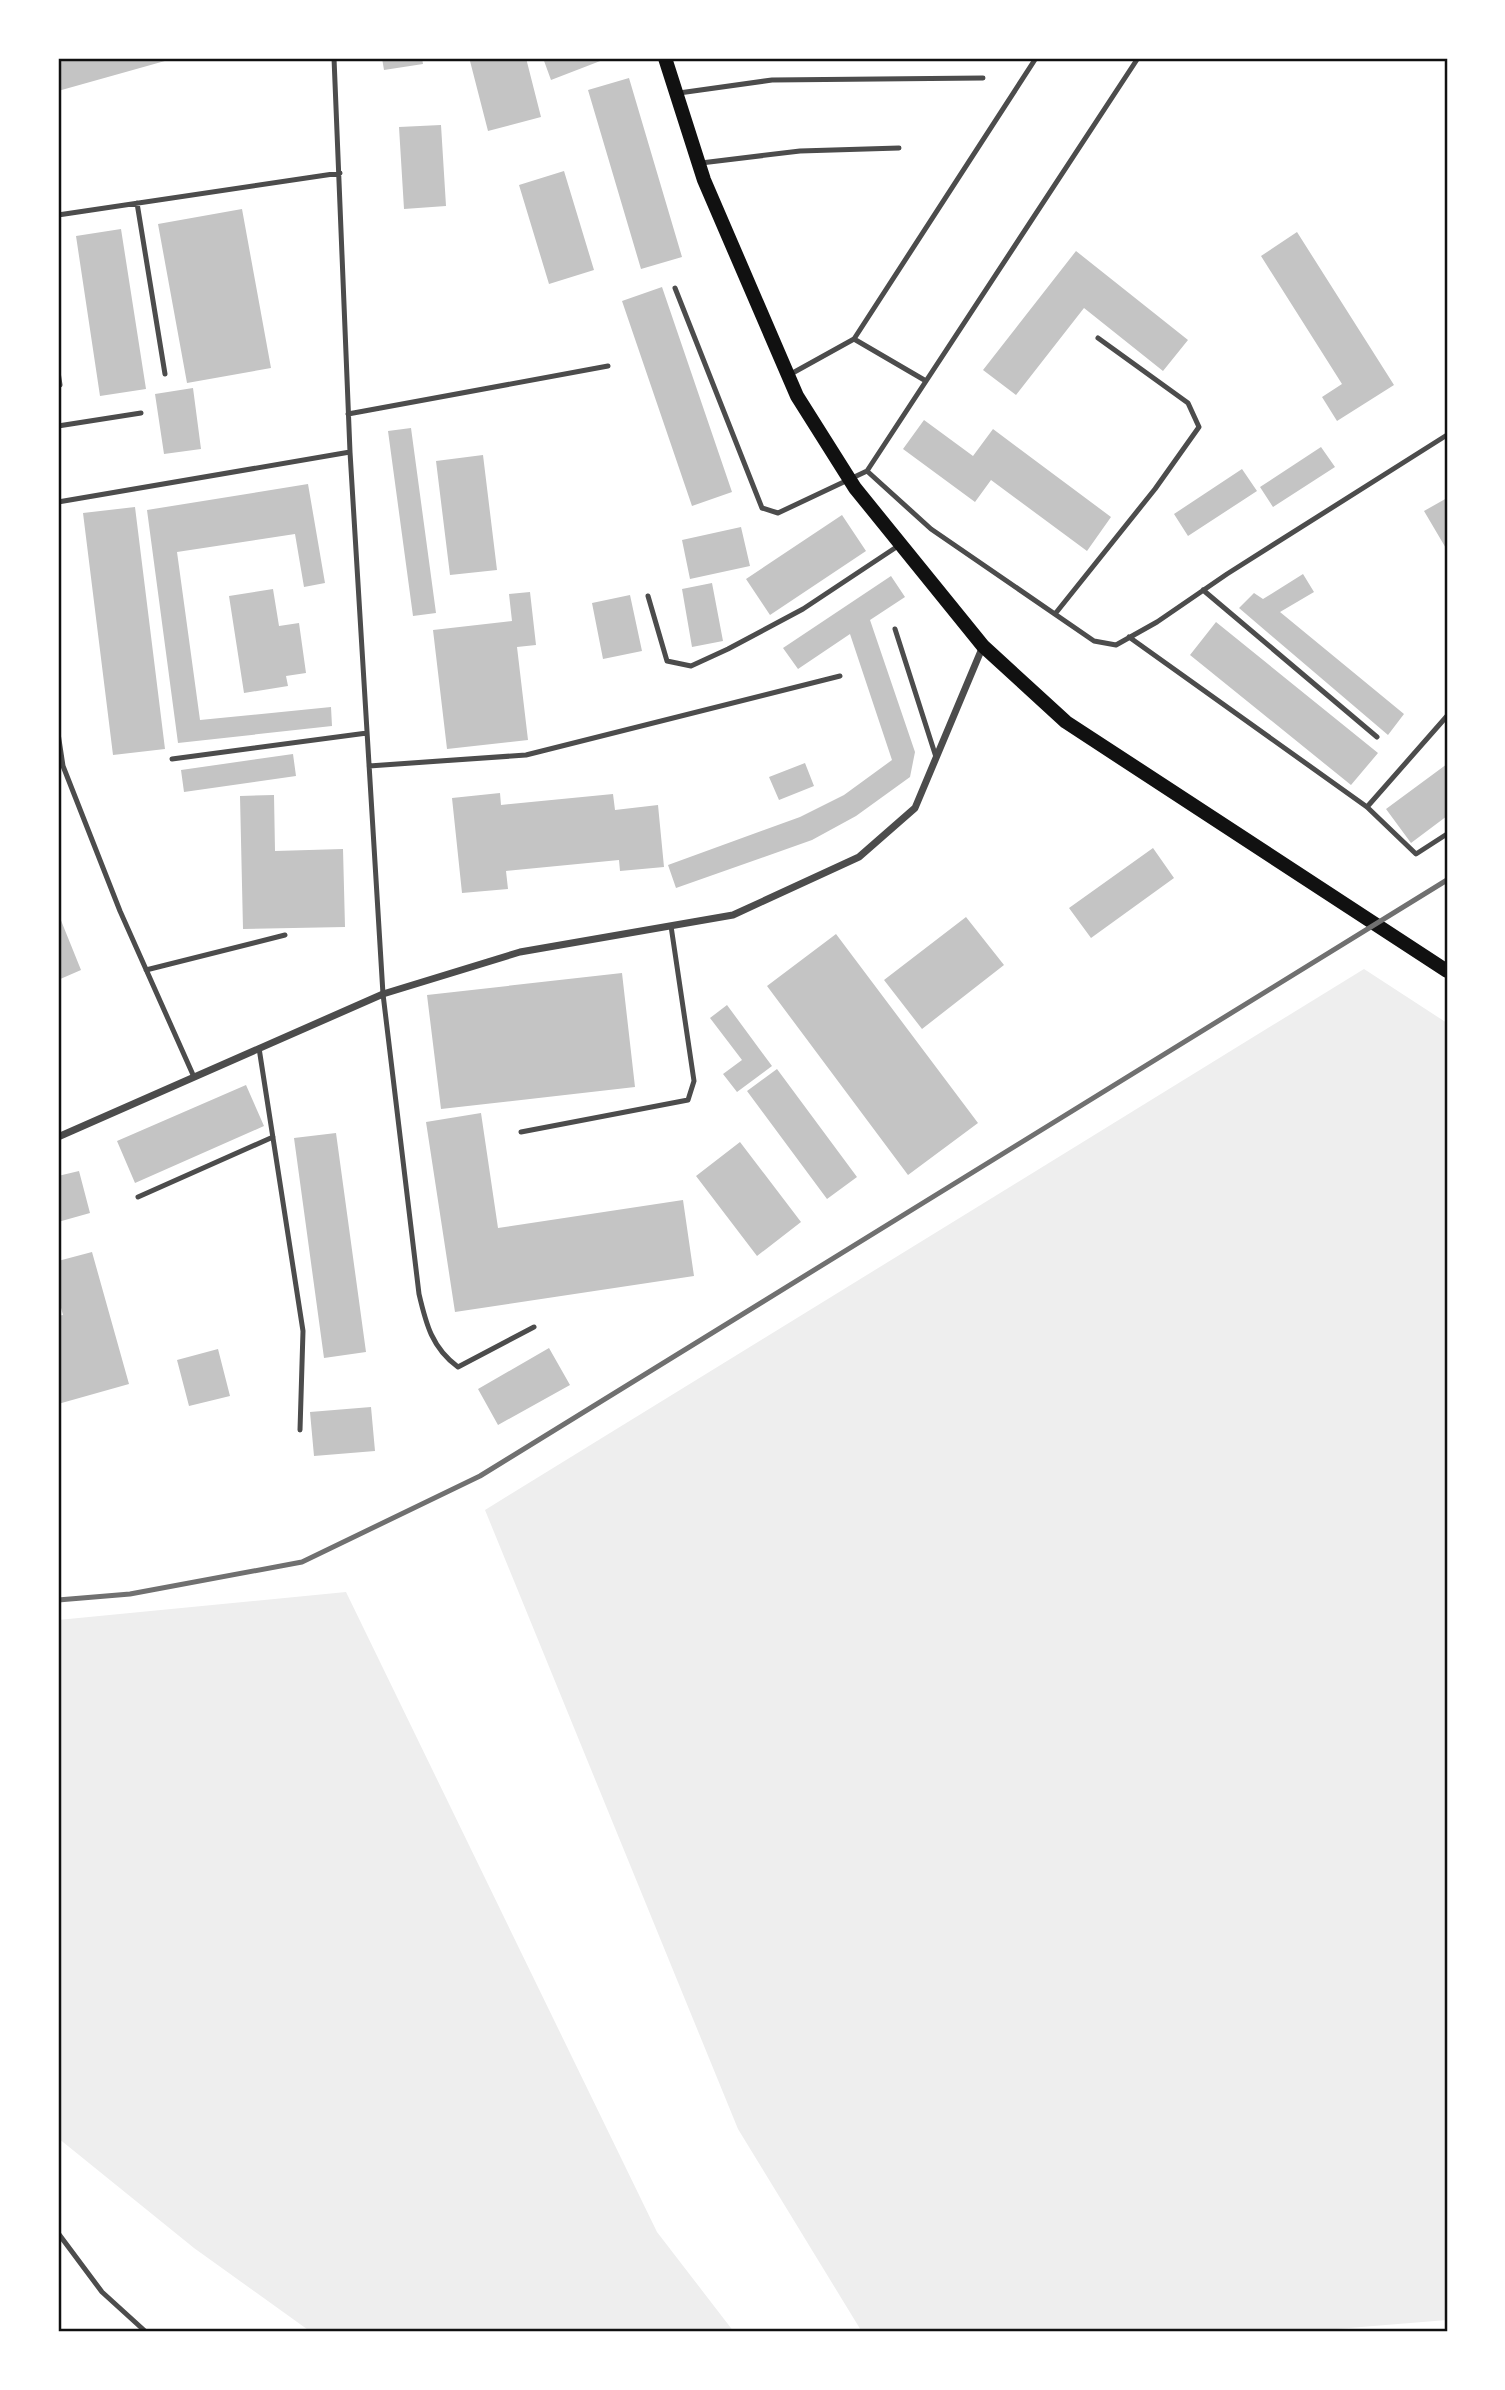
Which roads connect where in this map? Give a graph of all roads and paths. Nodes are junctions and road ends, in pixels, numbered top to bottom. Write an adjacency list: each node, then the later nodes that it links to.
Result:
1 (334, 58): 9 (lane)
2 (665, 58): 6 (main road)
3 (1036, 58): 14 (lane)
4 (1138, 58): 19 (lane)
5 (983, 78): 6 (lane)
6 (676, 93): 8 (main road)
7 (900, 148): 8 (lane)
8 (698, 163): 18 (main road)
9 (340, 173): 10 (lane); 22 (lane)
10 (137, 203): 11 (lane); 17 (lane)
11 (58, 215)
12 (675, 288): 27 (lane)
13 (1098, 338): 32 (lane)
14 (854, 339): 18 (lane); 19 (lane)
15 (608, 366): 22 (lane)
16 (58, 372): 20 (lane)
17 (165, 374)
18 (789, 375): 27 (main road)
19 (926, 381): 26 (lane)
20 (60, 385)
21 (141, 414): 23 (lane)
22 (348, 414): 25 (lane)
23 (58, 426)
24 (1447, 435): 30 (lane)
25 (350, 452): 28 (lane); 39 (lane)
26 (867, 471): 27 (lane); 32 (lane)
27 (848, 478): 29 (main road)
28 (58, 502)
29 (901, 544): 31 (lane); 35 (main road)
30 (1203, 590): 34 (lane); 40 (lane)
31 (648, 596)
32 (1055, 614): 34 (lane)
33 (895, 629): 41 (lane)
34 (1129, 637): 44 (lane)
35 (983, 646): 41 (street); 49 (main road)
36 (840, 676): 43 (lane)
37 (1447, 716): 44 (lane)
38 (58, 733): 48 (lane)
39 (367, 733): 42 (lane); 43 (lane)
40 (1377, 737)
41 (936, 757): 46 (street)
42 (172, 759)
43 (369, 766): 50 (lane)
44 (1367, 807): 45 (lane)
45 (1447, 834)
46 (671, 926): 50 (street); 53 (lane)
47 (285, 935): 48 (lane)
48 (146, 970): 52 (lane)
49 (1447, 971)
50 (383, 994): 51 (street); 57 (lane)
51 (259, 1048): 52 (street); 55 (lane)
52 (194, 1077): 54 (street)
53 (521, 1132)
54 (58, 1137)
55 (273, 1137): 56 (lane); 58 (lane)
56 (138, 1197)
57 (534, 1327)
58 (300, 1430)
59 (58, 2233): 60 (lane)
60 (146, 2332)

